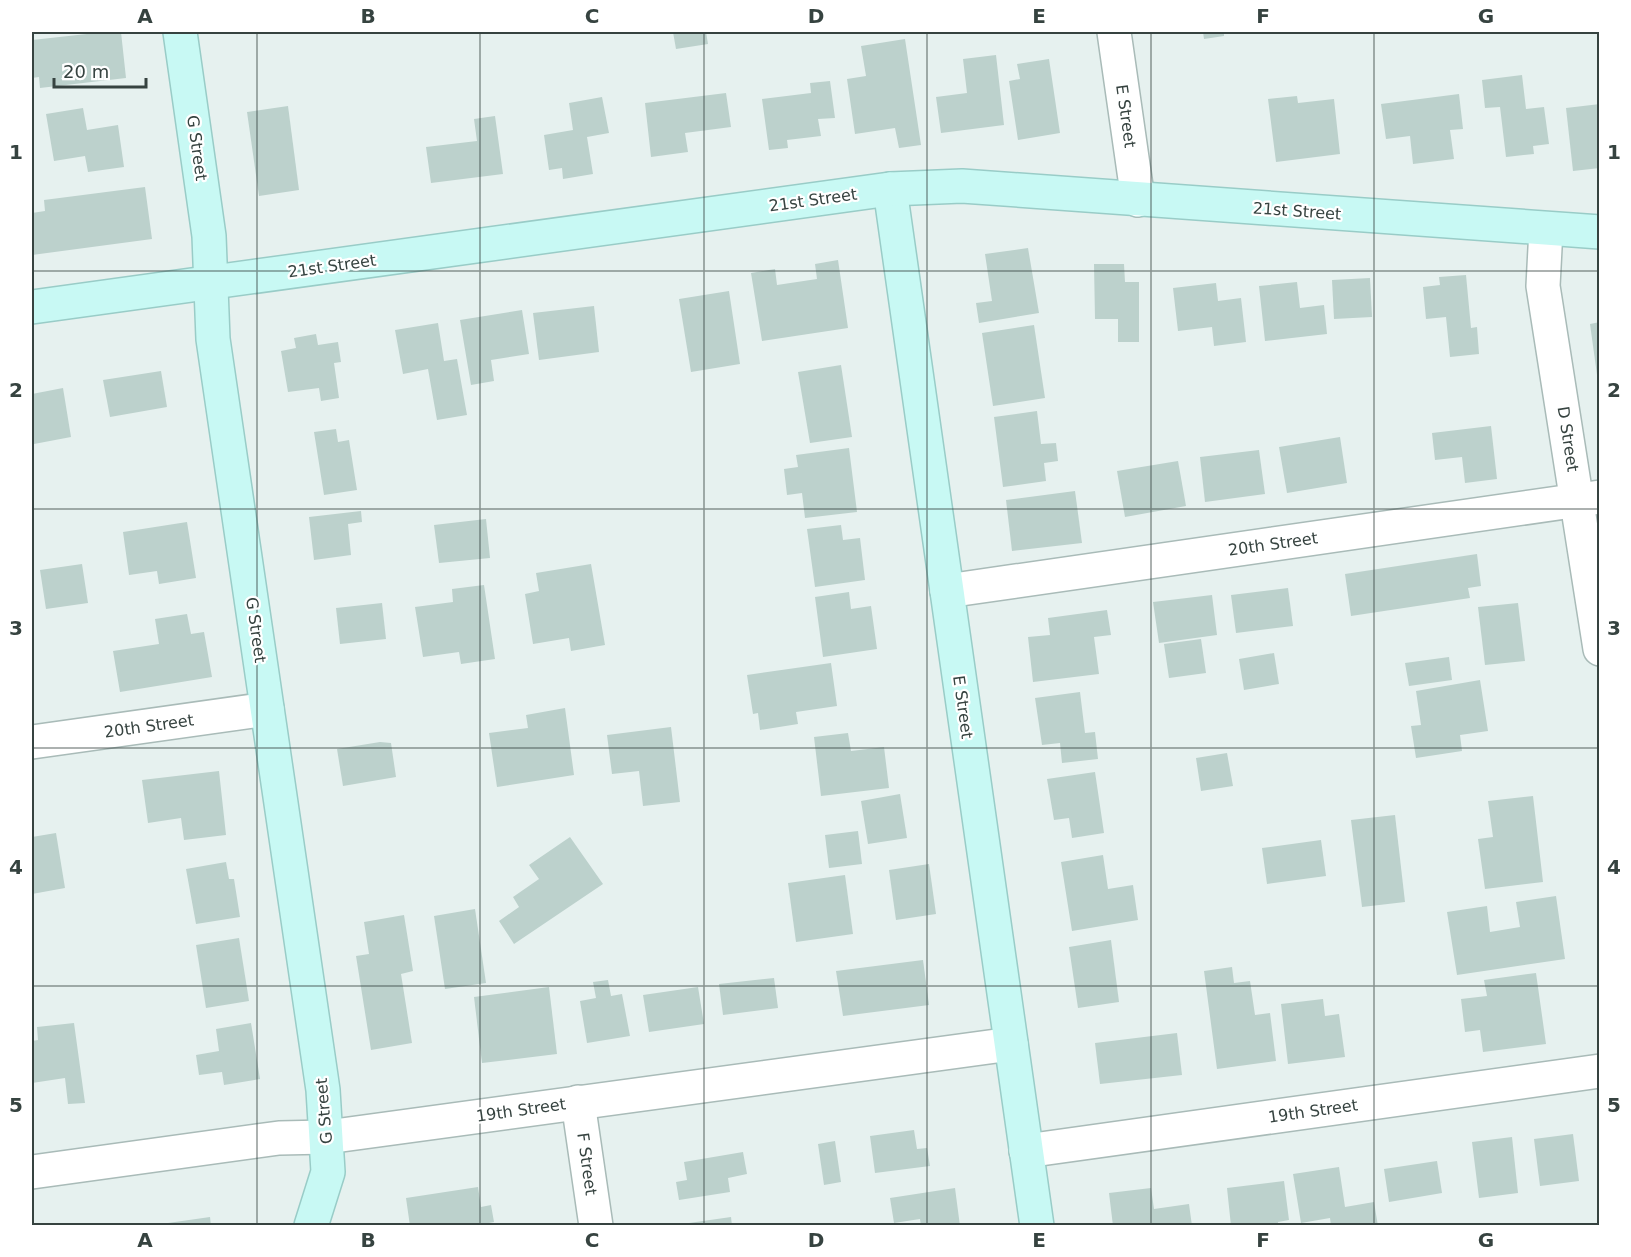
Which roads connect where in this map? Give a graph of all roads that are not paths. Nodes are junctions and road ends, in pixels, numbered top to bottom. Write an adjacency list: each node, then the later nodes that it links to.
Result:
1 (180, 32): 7 (street, G Street)
2 (1114, 32): 4 (street, E Street)
3 (890, 189): 4 (street, 21st Street); 7 (street, 21st Street); 10 (street, E Street)
4 (1138, 200): 5 (street, 21st Street)
5 (1546, 229): 6 (street, 21st Street); 9 (street, D Street)
6 (1599, 232)
7 (210, 282): 8 (street, 21st Street); 12 (street, G Street)
8 (32, 307)
9 (1588, 498): 10 (street, 20th Street); 11 (street, D Street)
10 (947, 591): 14 (street, E Street)
11 (1599, 649)
12 (267, 709): 13 (street, 20th Street); 17 (street, G Street)
13 (32, 742)
14 (1011, 1044): 16 (street, 19th Street); 18 (street, E Street)
15 (1599, 1071): 18 (street, 19th Street)
16 (578, 1102): 17 (street, 19th Street); 21 (street, F Street)
17 (327, 1137): 19 (street, 19th Street); 20 (street, G Street)
18 (1026, 1151): 22 (street, E Street)
19 (32, 1172)
20 (311, 1226)
21 (596, 1226)
22 (1037, 1226)

